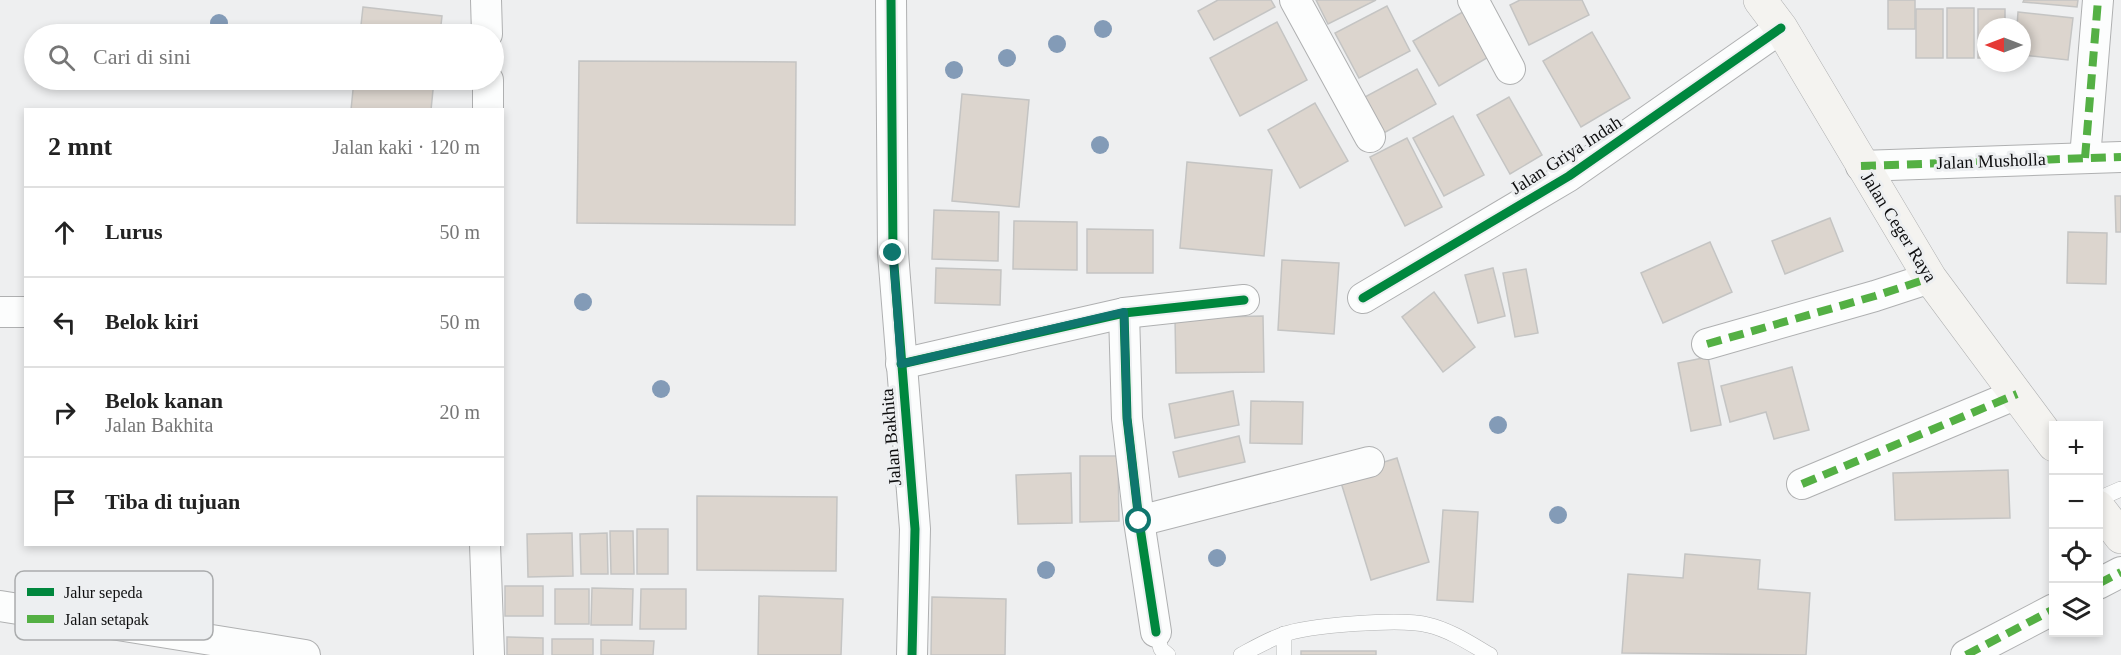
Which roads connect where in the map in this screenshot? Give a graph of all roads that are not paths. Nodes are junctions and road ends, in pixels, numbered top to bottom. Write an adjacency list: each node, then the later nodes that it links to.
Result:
1 (486, 0): 7 (street)
2 (891, 0): 22 (street, Jalan Bakhita)
3 (1295, 0): 11 (street)
4 (1473, 0): 8 (street)
5 (2098, 0): 13 (street)
6 (1768, 8): 14 (main road, Jalan Ceger Raya); 16 (street, Jalan Griya Indah)
7 (487, 24)
8 (1510, 69)
9 (488, 90): 10 (street)
10 (488, 108)
11 (1370, 137)
12 (2121, 157): 13 (street, Jalan Musholla)
13 (2085, 158): 14 (street, Jalan Musholla)
14 (1861, 166): 15 (main road, Jalan Ceger Raya)
15 (1930, 278): 21 (street); 23 (main road, Jalan Ceger Raya)
16 (1363, 298)
17 (1244, 300): 20 (street)
18 (0, 312): 19 (street)
19 (24, 312)
20 (1124, 312): 22 (street); 30 (street)
21 (1707, 344)
22 (901, 364): 43 (street, Jalan Bakhita)
23 (2017, 394): 24 (main road, Jalan Ceger Raya); 26 (street)
24 (2049, 438)
25 (1369, 462): 30 (street)
26 (1802, 484)
27 (2121, 489): 28 (lane)
28 (2103, 497)
29 (2103, 514): 31 (main road)
30 (1139, 521): 40 (street)
31 (2121, 537)
32 (485, 546): 42 (street)
33 (2121, 572): 34 (street)
34 (2102, 583)
35 (0, 606): 36 (street)
36 (15, 608)
37 (2049, 612): 47 (street)
38 (1284, 634): 44 (lane); 45 (lane); 46 (lane)
39 (212, 640): 41 (street)
40 (1162, 643)
41 (305, 655)
42 (489, 655)
43 (912, 655)
44 (1240, 655)
45 (1284, 655)
46 (1490, 655)
47 (1966, 655)

